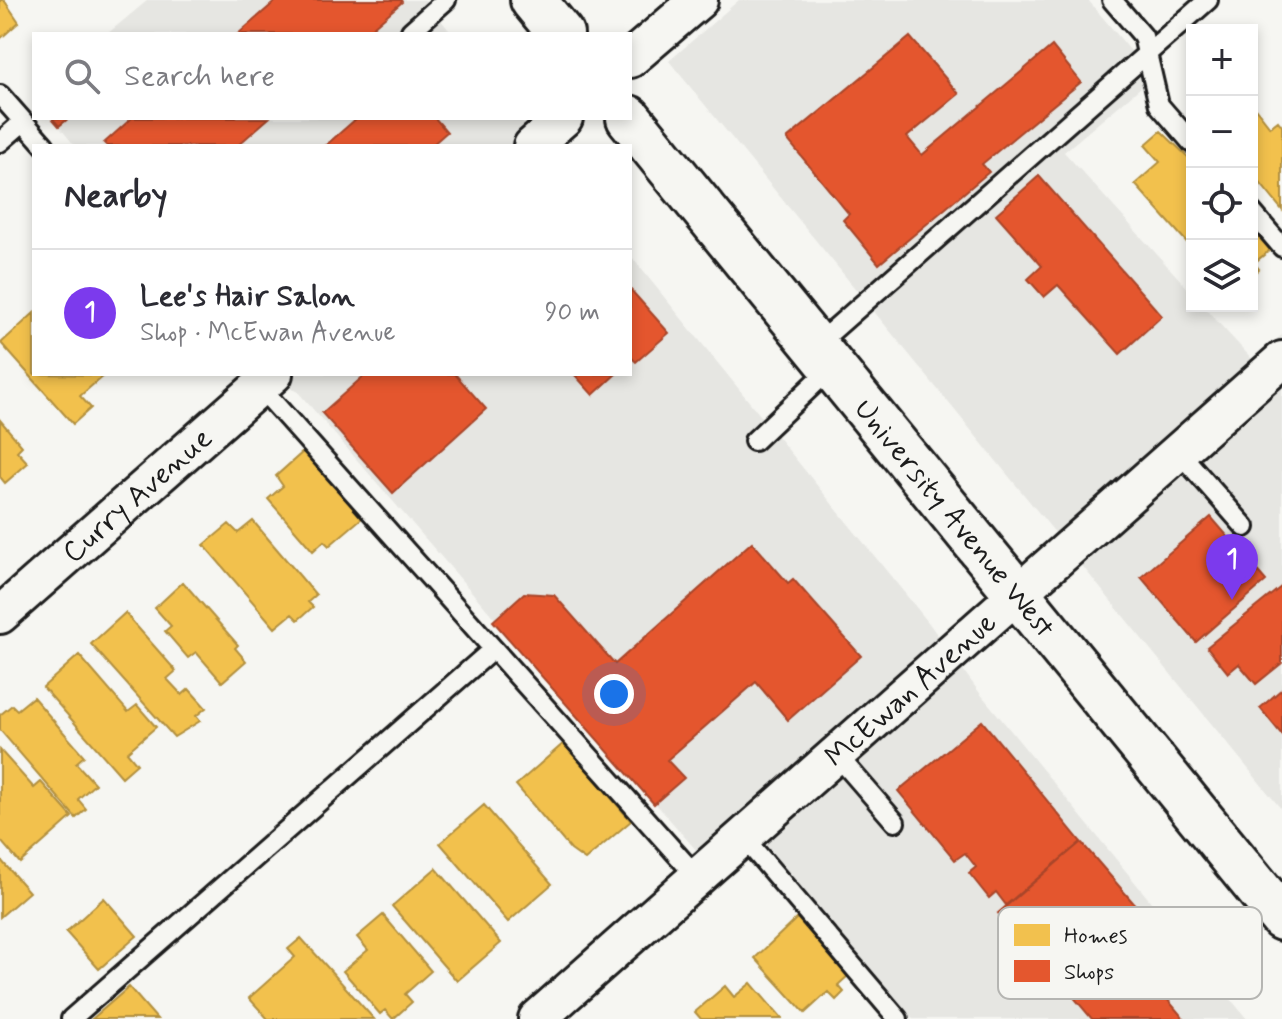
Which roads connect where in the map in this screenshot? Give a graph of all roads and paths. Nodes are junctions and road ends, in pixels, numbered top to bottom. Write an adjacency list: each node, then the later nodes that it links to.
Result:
1 (446, 0): 6 (lane)
2 (533, 0): 7 (main road)
3 (699, 0): 9 (street)
4 (1112, 0): 8 (lane)
5 (1208, 0): 8 (lane)
6 (411, 31)
7 (559, 32)
8 (1149, 52): 14 (lane); 20 (lane)
9 (632, 57)
10 (0, 95): 13 (lane)
11 (562, 120): 17 (street)
12 (631, 120): 20 (main road, University Avenue West)
13 (23, 122): 15 (lane); 16 (lane)
14 (1186, 136)
15 (0, 142)
16 (43, 144)
17 (534, 144)
18 (1258, 219): 19 (lane)
19 (1282, 247)
20 (824, 357): 23 (lane); 26 (main road, University Avenue West)
21 (1282, 360): 24 (street, McEwan Avenue)
22 (261, 378): 27 (street, Curry Avenue); 28 (lane)
23 (754, 441)
24 (1178, 451): 25 (lane); 26 (street, McEwan Avenue)
25 (1245, 527)
26 (1017, 594): 29 (street, McEwan Avenue); 33 (main road, University Avenue West)
27 (0, 615)
28 (492, 650): 32 (lane); 34 (lane)
29 (836, 754): 30 (lane); 31 (street, McEwan Avenue)
30 (895, 822)
31 (743, 837): 32 (street, McEwan Avenue); 36 (lane)
32 (697, 877): 35 (street, McEwan Avenue)
33 (1276, 900)
34 (71, 1019)
35 (537, 1019)
36 (898, 1019)

